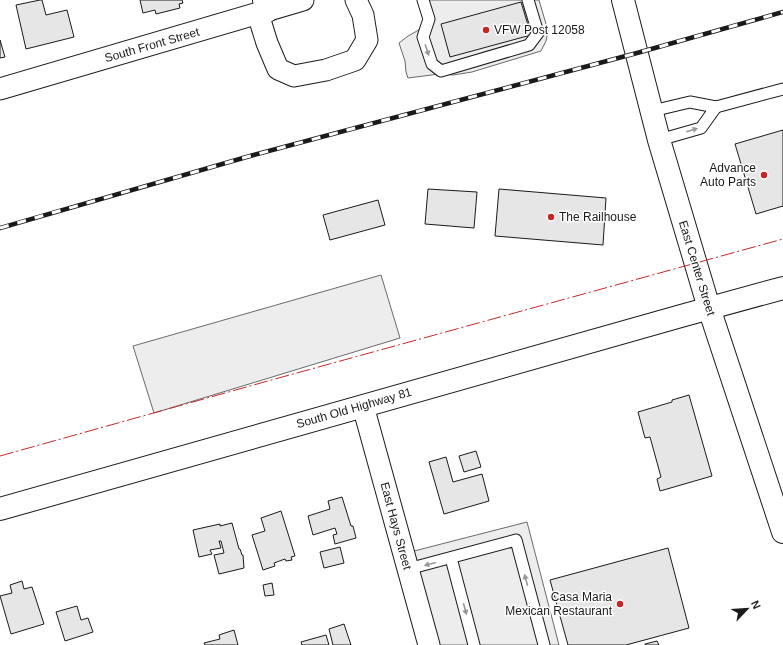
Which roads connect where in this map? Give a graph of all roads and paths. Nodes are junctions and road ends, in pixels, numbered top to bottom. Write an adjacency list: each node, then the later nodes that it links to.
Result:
1 (303, 0): 6 (street, South Front Street)
2 (356, 0): 6 (street)
3 (423, 0): 4 (lane, one-way to 4)
4 (528, 0)
5 (623, 0): 10 (street, East Center Street)
6 (263, 8): 8 (street, South Front Street)
7 (783, 89): 9 (lane)
8 (0, 90)
9 (716, 107): 10 (lane); 11 (lane, one-way to 9)
10 (652, 111): 11 (street, East Center Street)
11 (659, 140): 13 (street, East Center Street)
12 (783, 288): 13 (street, South Old Highway 81)
13 (709, 308): 14 (street, South Old Highway 81); 16 (street, East Center Street)
14 (363, 406): 15 (street, South Old Highway 81); 19 (street, East Hays Street)
15 (0, 509)
16 (779, 509): 17 (street, East Center Street)
17 (783, 532)
18 (451, 558): 19 (lane, one-way to 19); 21 (lane, one-way to 21); 22 (lane, one-way to 18)
19 (408, 570): 20 (street, East Hays Street)
20 (429, 645)
21 (474, 645)
22 (544, 645)

